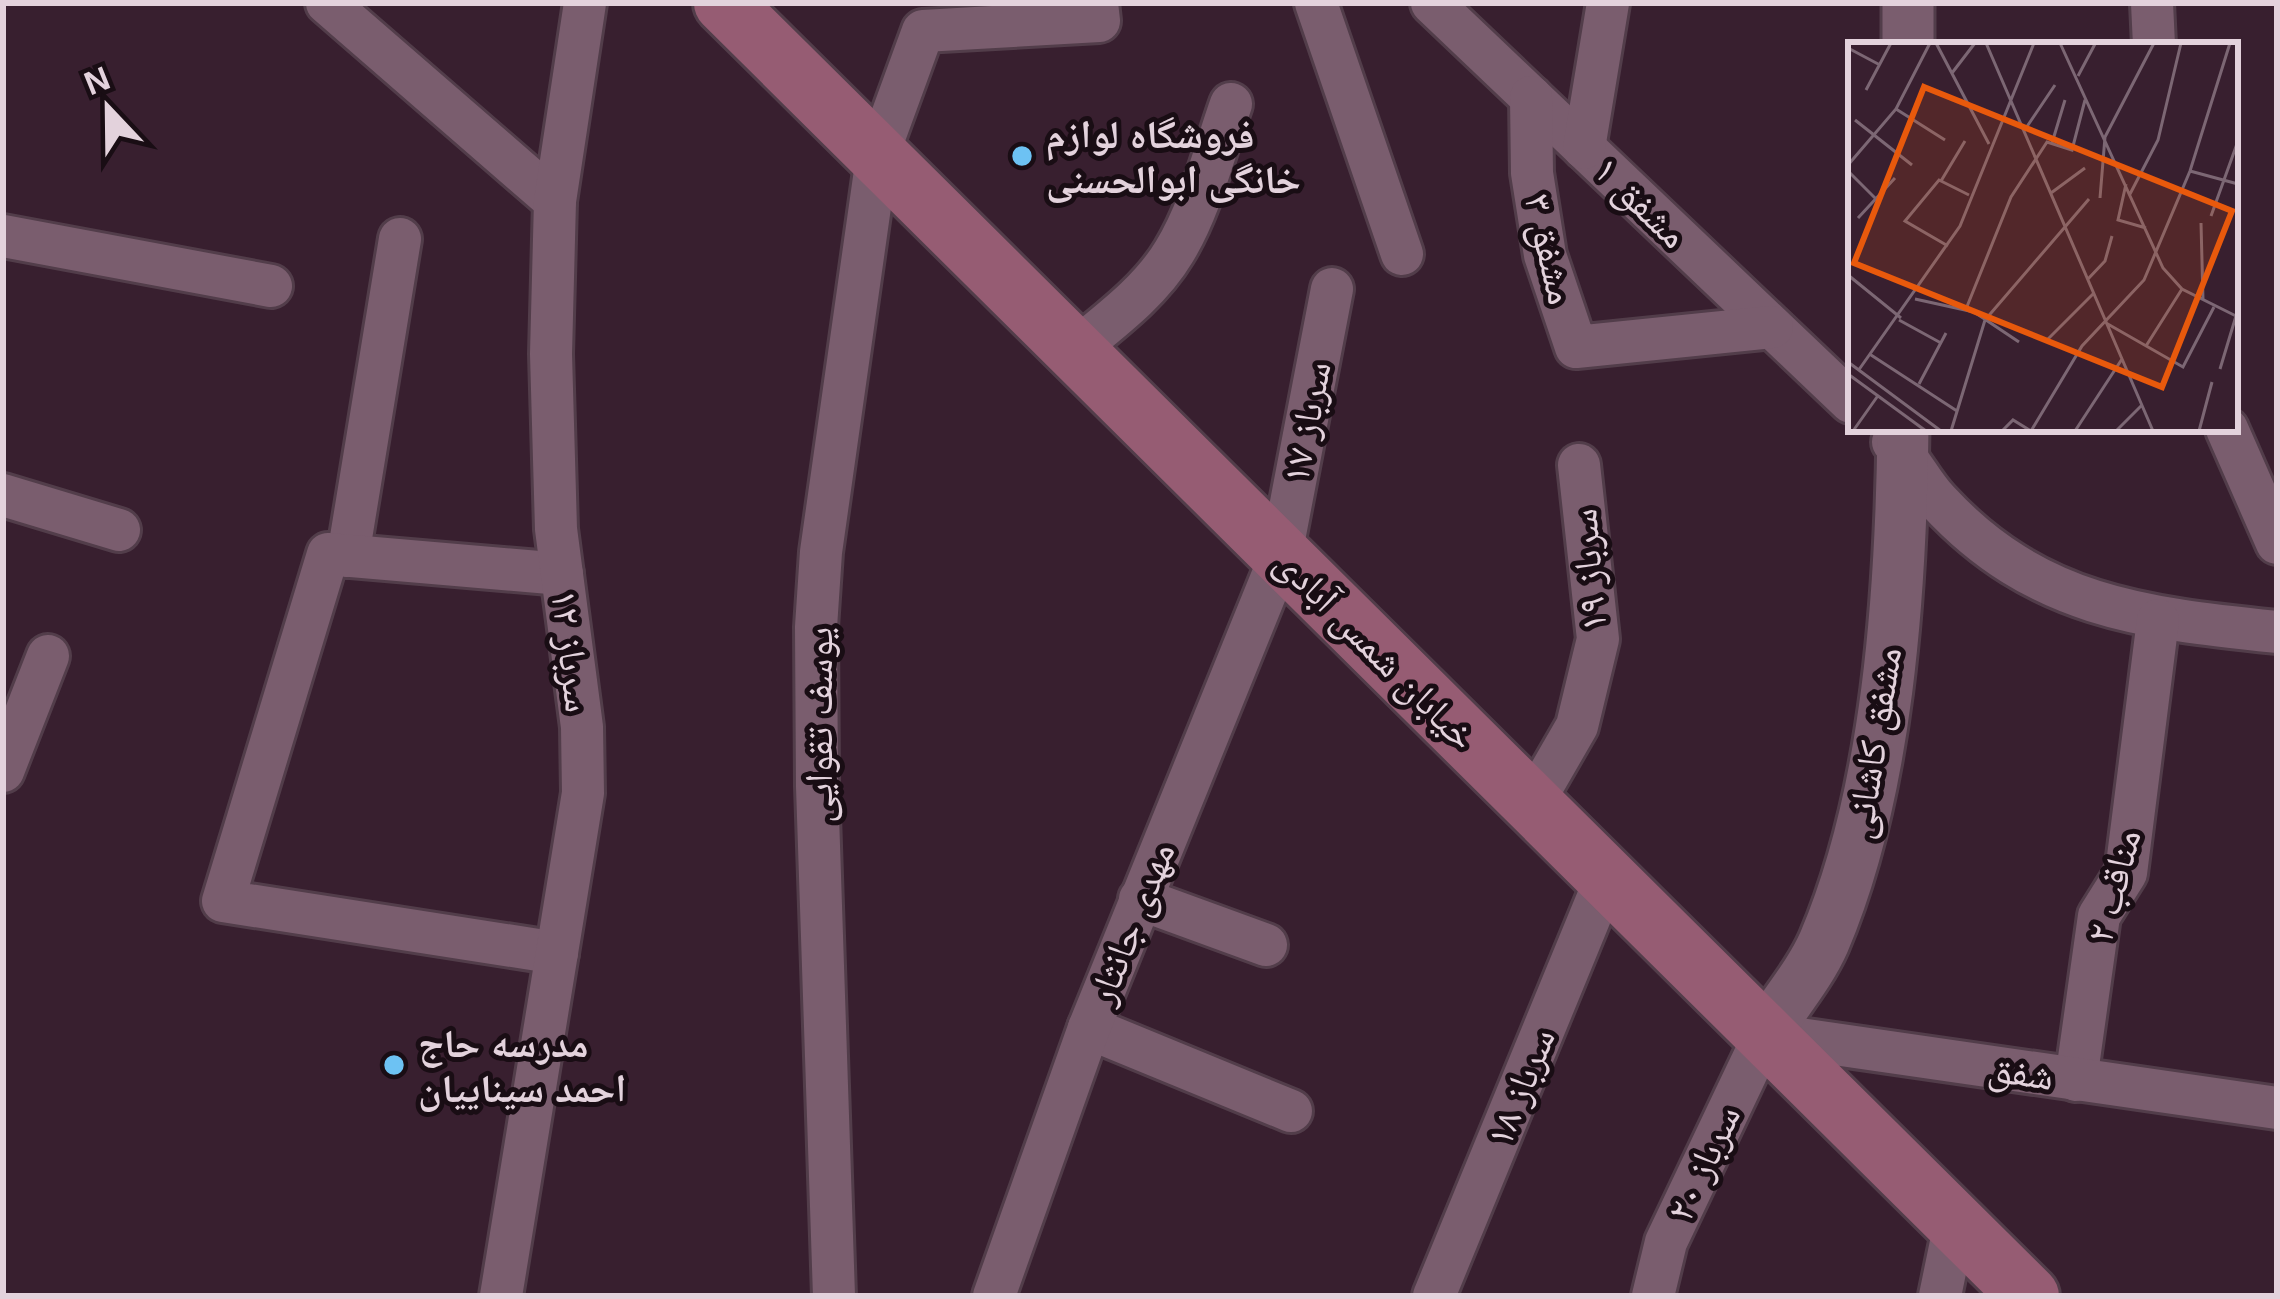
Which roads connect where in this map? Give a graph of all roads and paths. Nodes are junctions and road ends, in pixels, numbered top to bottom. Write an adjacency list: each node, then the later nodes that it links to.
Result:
1 (327, 3): 16 (street)
2 (585, 3): 16 (street, سرباز ۱۲)
3 (1097, 3): 15 (street, یوسف تقوایی)
4 (1316, 3): 19 (street)
5 (1432, 3): 12 (street, مشفق ۱)
6 (1608, 3): 14 (street)
7 (1908, 3): 10 (street)
8 (2152, 3): 11 (street)
9 (740, 10): 15 (main road, خیابان شمس آبادی)
10 (1907, 42)
11 (2155, 42)
12 (1531, 97): 14 (street, مشفق ۱); 22 (street, مشفق ۳)
13 (1231, 104): 23 (street)
14 (1584, 148): 22 (street, مشفق ۱)
15 (877, 158): 23 (main road, خیابان شمس آبادی); 50 (street, یوسف تقوایی)
16 (555, 200): 33 (street, سرباز ۱۲)
17 (3, 236): 20 (street)
18 (400, 239): 32 (street)
19 (1402, 254)
20 (271, 286)
21 (1332, 289): 31 (street, سرباز ۱۷)
22 (1772, 326): 24 (street, مشفق ۱)
23 (1075, 350): 31 (main road, خیابان شمس آبادی)
24 (1848, 399)
25 (2228, 432): 30 (street)
26 (1895, 436): 34 (street); 44 (street, مشفق کاشانی)
27 (1579, 465): 38 (street, سرباز ۱۹)
28 (3, 495): 29 (street)
29 (119, 530)
30 (2277, 543)
31 (1281, 555): 38 (main road, خیابان شمس آبادی); 40 (street, مهدی جانثار)
32 (348, 556): 33 (street); 42 (street)
33 (562, 574): 42 (street, سرباز ۱۲)
34 (2158, 620): 35 (street); 45 (street, مناقب ۲)
35 (2277, 632)
36 (48, 656): 37 (street)
37 (3, 772)
38 (1532, 804): 39 (main road, خیابان شمس آبادی)
39 (1606, 878): 44 (main road, خیابان شمس آبادی); 52 (street, سرباز ۱۸)
40 (1140, 899): 41 (street); 43 (street, مهدی جانثار)
41 (1266, 945)
42 (556, 953): 49 (street, سرباز ۱۲)
43 (1089, 1028): 47 (street); 51 (street, مهدی جانثار)
44 (1765, 1034): 45 (street, شفق); 48 (main road, خیابان شمس آبادی); 53 (street, سرباز ۲۰)
45 (2076, 1080): 46 (street, شفق)
46 (2277, 1108)
47 (1291, 1112)
48 (1955, 1223): 54 (street); 55 (main road, خیابان شمس آبادی)
49 (501, 1296)
50 (835, 1296)
51 (994, 1296)
52 (1434, 1296)
53 (1653, 1296)
54 (1940, 1296)
55 (2029, 1296)

